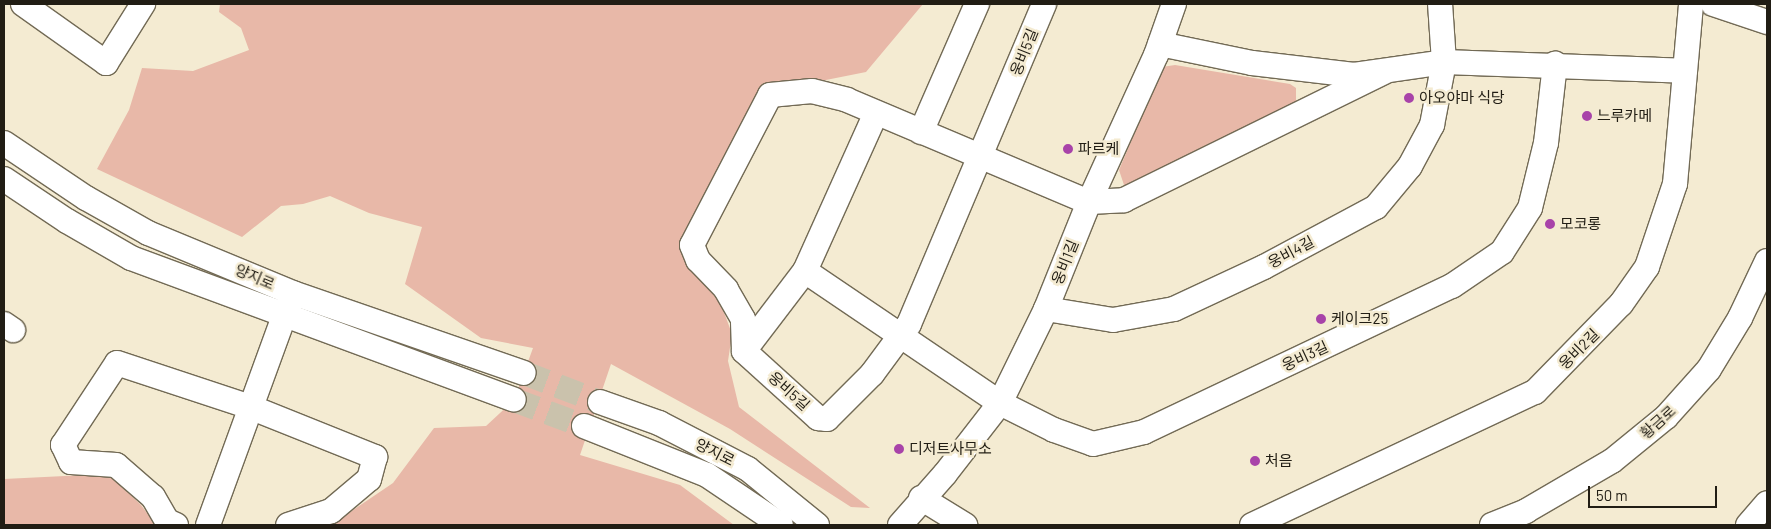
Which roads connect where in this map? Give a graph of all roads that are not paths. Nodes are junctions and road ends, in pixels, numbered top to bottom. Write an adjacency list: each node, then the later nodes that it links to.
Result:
1 (23, 4): 2 (street)
2 (143, 4)
3 (977, 4): 18 (street)
4 (1044, 4): 20 (street, 웅비5길)
5 (1174, 4): 10 (street, 웅비1길)
6 (1440, 4): 11 (street, 웅비4길)
7 (1692, 4): 14 (street, 웅비2길)
8 (1713, 4): 9 (street)
9 (1767, 22)
10 (1160, 44): 13 (street); 22 (street, 웅비1길)
11 (1444, 62): 12 (street); 15 (street); 26 (street, 웅비4길)
12 (1555, 64): 14 (street); 33 (street, 웅비3길)
13 (1284, 66): 15 (street); 17 (street)
14 (1685, 71): 47 (street, 웅비2길)
15 (1384, 72): 17 (street)
16 (876, 113): 18 (street); 24 (street); 29 (street)
17 (1296, 116): 22 (street)
18 (921, 132): 20 (street)
19 (4, 143): 25 (street, 양지로)
20 (981, 156): 22 (street); 28 (street, 웅비5길)
21 (4, 179): 27 (street, 양지로)
22 (1089, 202): 26 (street, 웅비1길)
23 (1767, 261): 38 (street, 황금로)
24 (804, 271): 28 (street); 29 (street)
25 (292, 293): 27 (street); 30 (street, 양지로)
26 (1046, 309): 33 (street, 웅비1길)
27 (283, 315): 31 (street, 양지로); 34 (street)
28 (902, 336): 29 (street, 웅비5길); 33 (street)
29 (744, 351)
30 (524, 373)
31 (514, 400)
32 (600, 402): 43 (street, 양지로)
33 (1000, 403): 36 (street, 웅비1길)
34 (250, 407): 39 (street); 40 (street); 41 (street)
35 (584, 426): 42 (street, 양지로)
36 (921, 498): 44 (street); 45 (street); 46 (street)
37 (1767, 503): 49 (street)
38 (1531, 518): 48 (street, 황금로)
39 (176, 525)
40 (208, 525)
41 (288, 525)
42 (781, 525)
43 (817, 525)
44 (886, 525)
45 (900, 525)
46 (965, 525)
47 (1252, 525)
48 (1492, 525)
49 (1748, 525)

